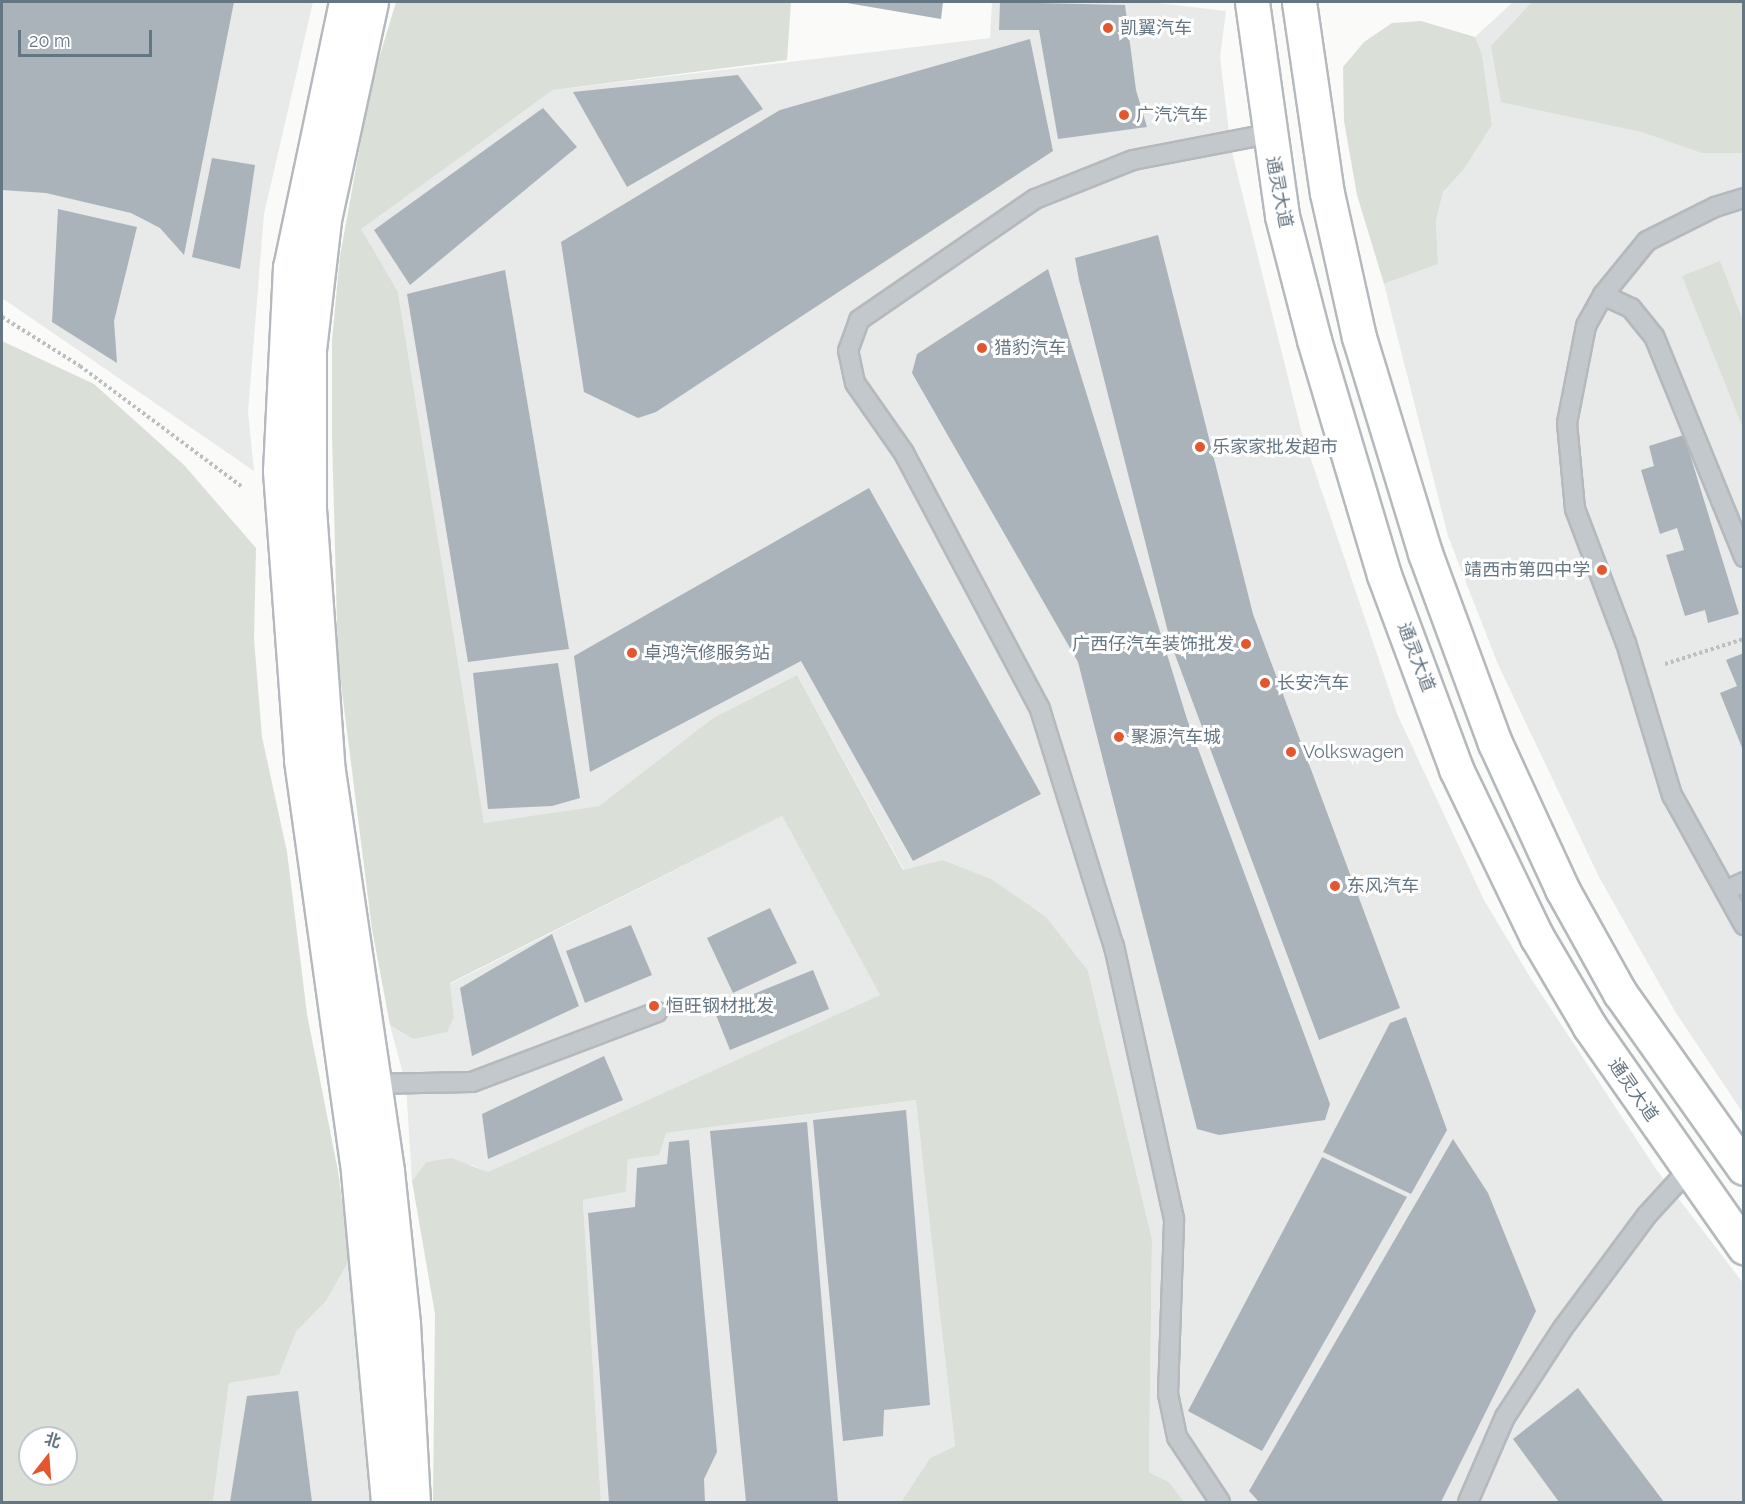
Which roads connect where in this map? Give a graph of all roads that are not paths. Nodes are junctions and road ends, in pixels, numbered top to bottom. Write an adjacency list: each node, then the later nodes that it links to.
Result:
1 (346, 2): 17 (highway)
2 (371, 2): 13 (highway)
3 (1252, 2): 5 (highway, 通灵大道)
4 (1299, 2): 15 (highway)
5 (1268, 134): 14 (highway, 通灵大道); 19 (lane)
6 (1743, 198): 7 (lane)
7 (1603, 295): 8 (lane); 10 (lane)
8 (1743, 557)
9 (1743, 882): 10 (lane)
10 (1725, 891): 11 (lane)
11 (1743, 925)
12 (657, 1012): 13 (lane)
13 (371, 1084): 18 (highway)
14 (1690, 1168): 16 (highway, 通灵大道); 20 (lane)
15 (1743, 1168)
16 (1743, 1247)
17 (388, 1503)
18 (413, 1503)
19 (1220, 1503)
20 (1468, 1503)

